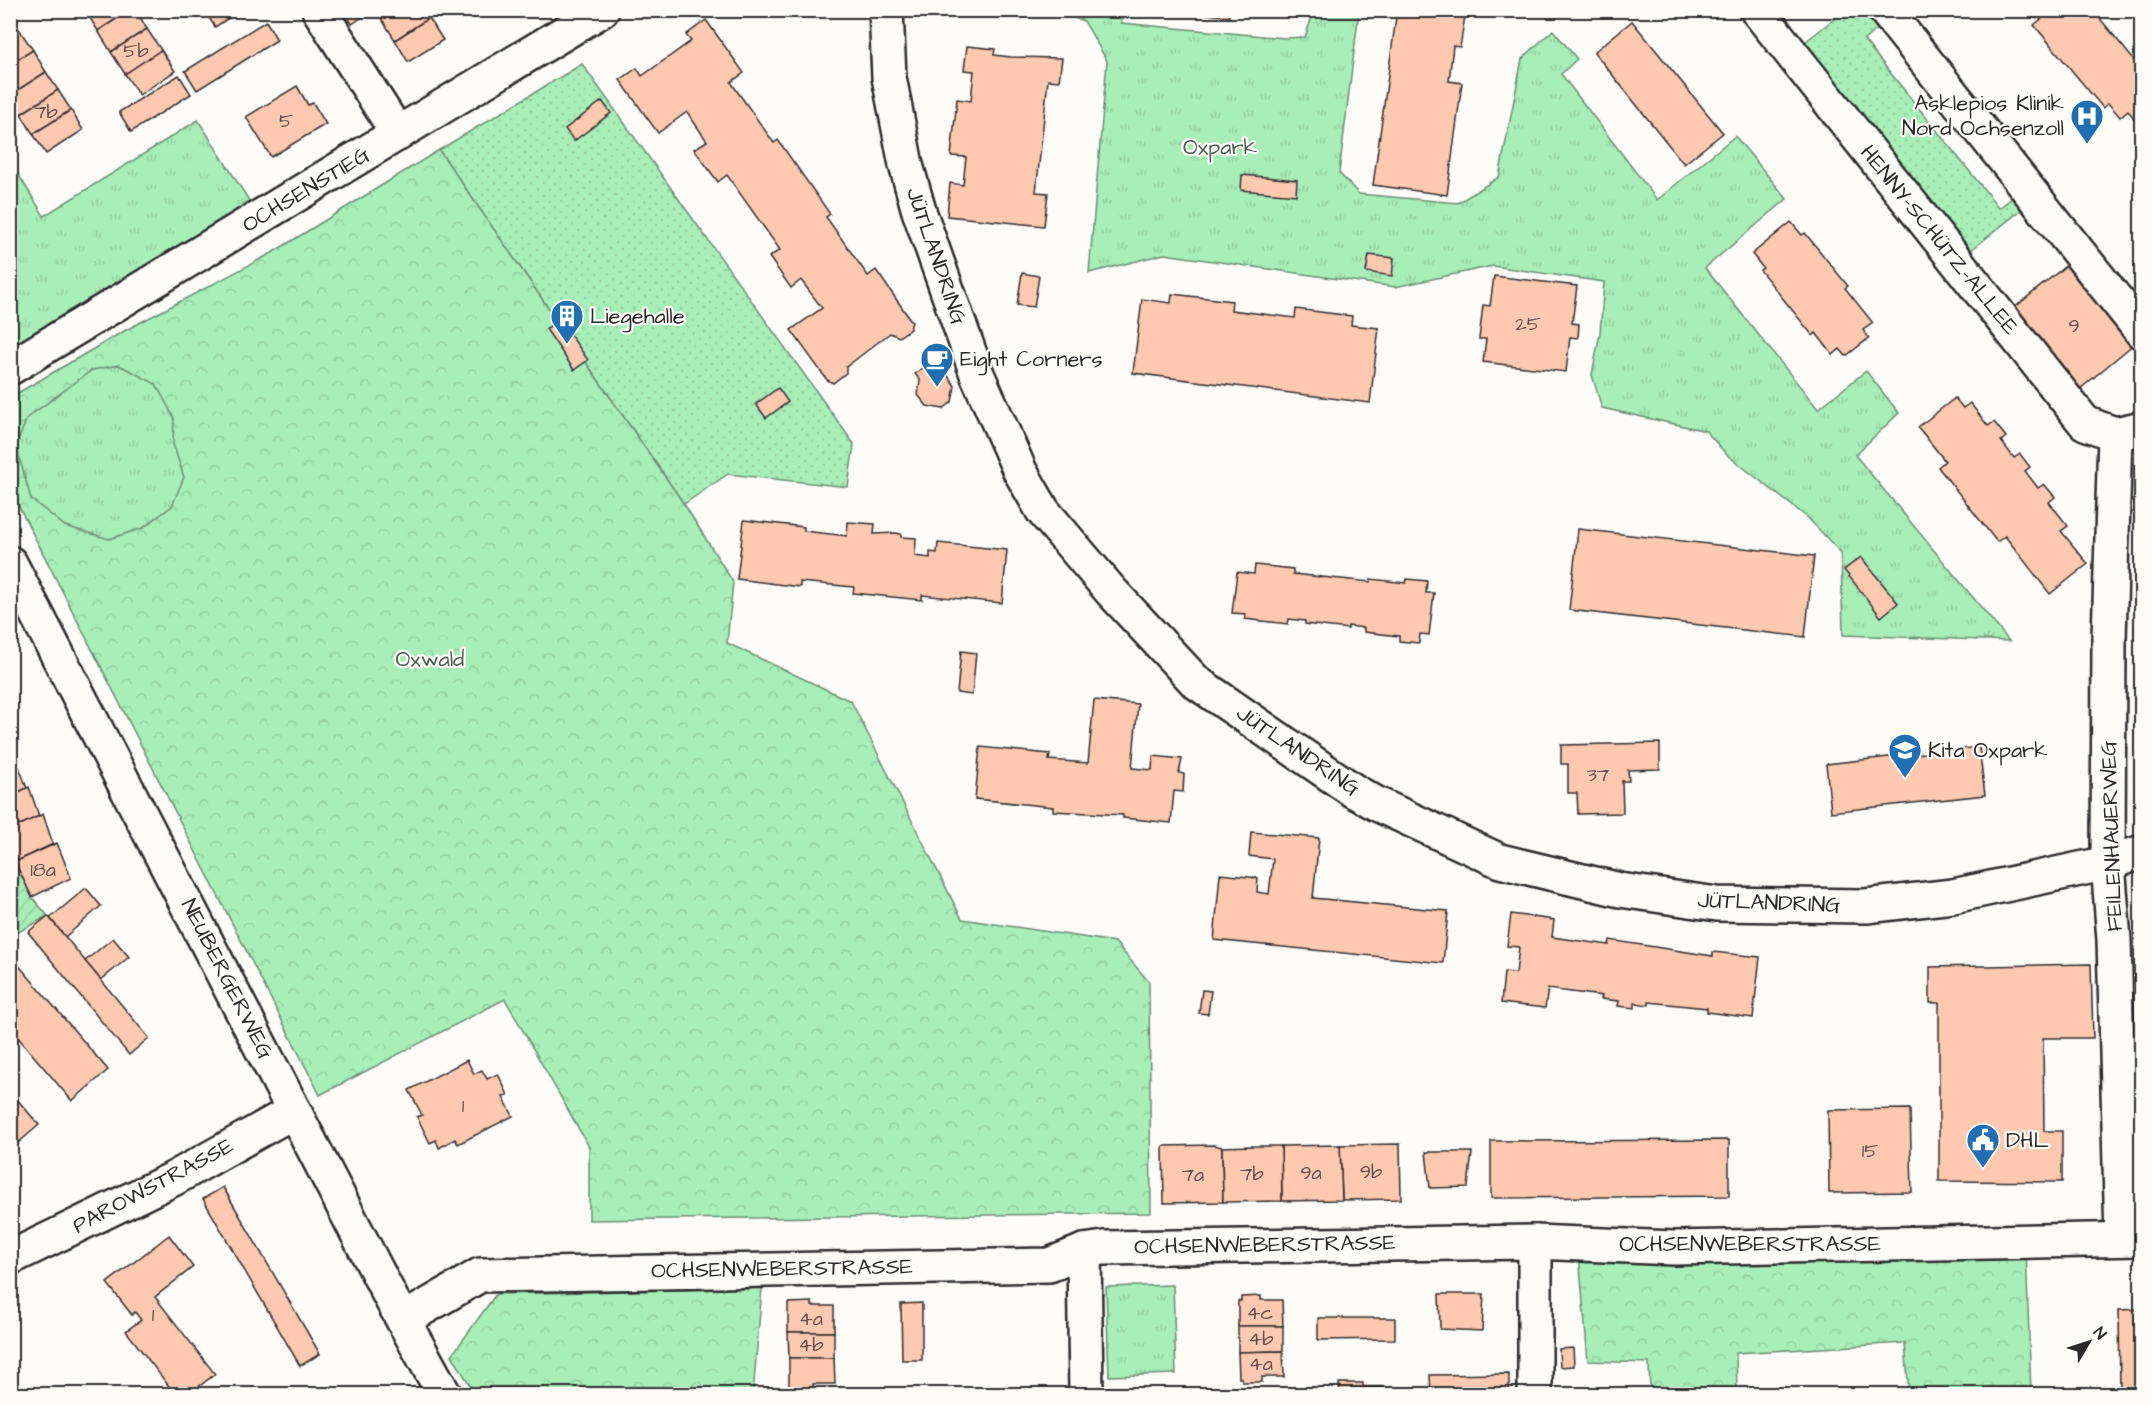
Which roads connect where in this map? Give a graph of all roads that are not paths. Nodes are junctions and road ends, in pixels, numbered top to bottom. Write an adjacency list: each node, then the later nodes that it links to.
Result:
1 (319, 10): 6 (street)
2 (602, 10): 6 (street, OCHSENSTIEG)
3 (886, 10): 12 (street, JÜTLANDRING)
4 (1757, 10): 9 (street, HENNY-SCHÜTZ-ALLEE)
5 (1885, 10): 7 (street)
6 (398, 134): 8 (street, OCHSENSTIEG)
7 (2142, 332)
8 (10, 368)
9 (2128, 431): 12 (street, FEILENHAUERWEG)
10 (10, 562): 13 (street, NEUBERGERWEG)
11 (2142, 852): 12 (street, JÜTLANDRING)
12 (2108, 863): 14 (street, FEILENHAUERWEG)
13 (294, 1111): 17 (street, PAROWSTRASSE); 18 (street, NEUBERGERWEG)
14 (2132, 1239): 15 (street, OCHSENWEBERSTRASSE)
15 (1535, 1242): 16 (street, OCHSENWEBERSTRASSE); 21 (street)
16 (1084, 1251): 18 (street, OCHSENWEBERSTRASSE); 20 (street)
17 (10, 1258)
18 (403, 1320): 19 (street, NEUBERGERWEG)
19 (444, 1395)
20 (1086, 1395)
21 (1535, 1395)

